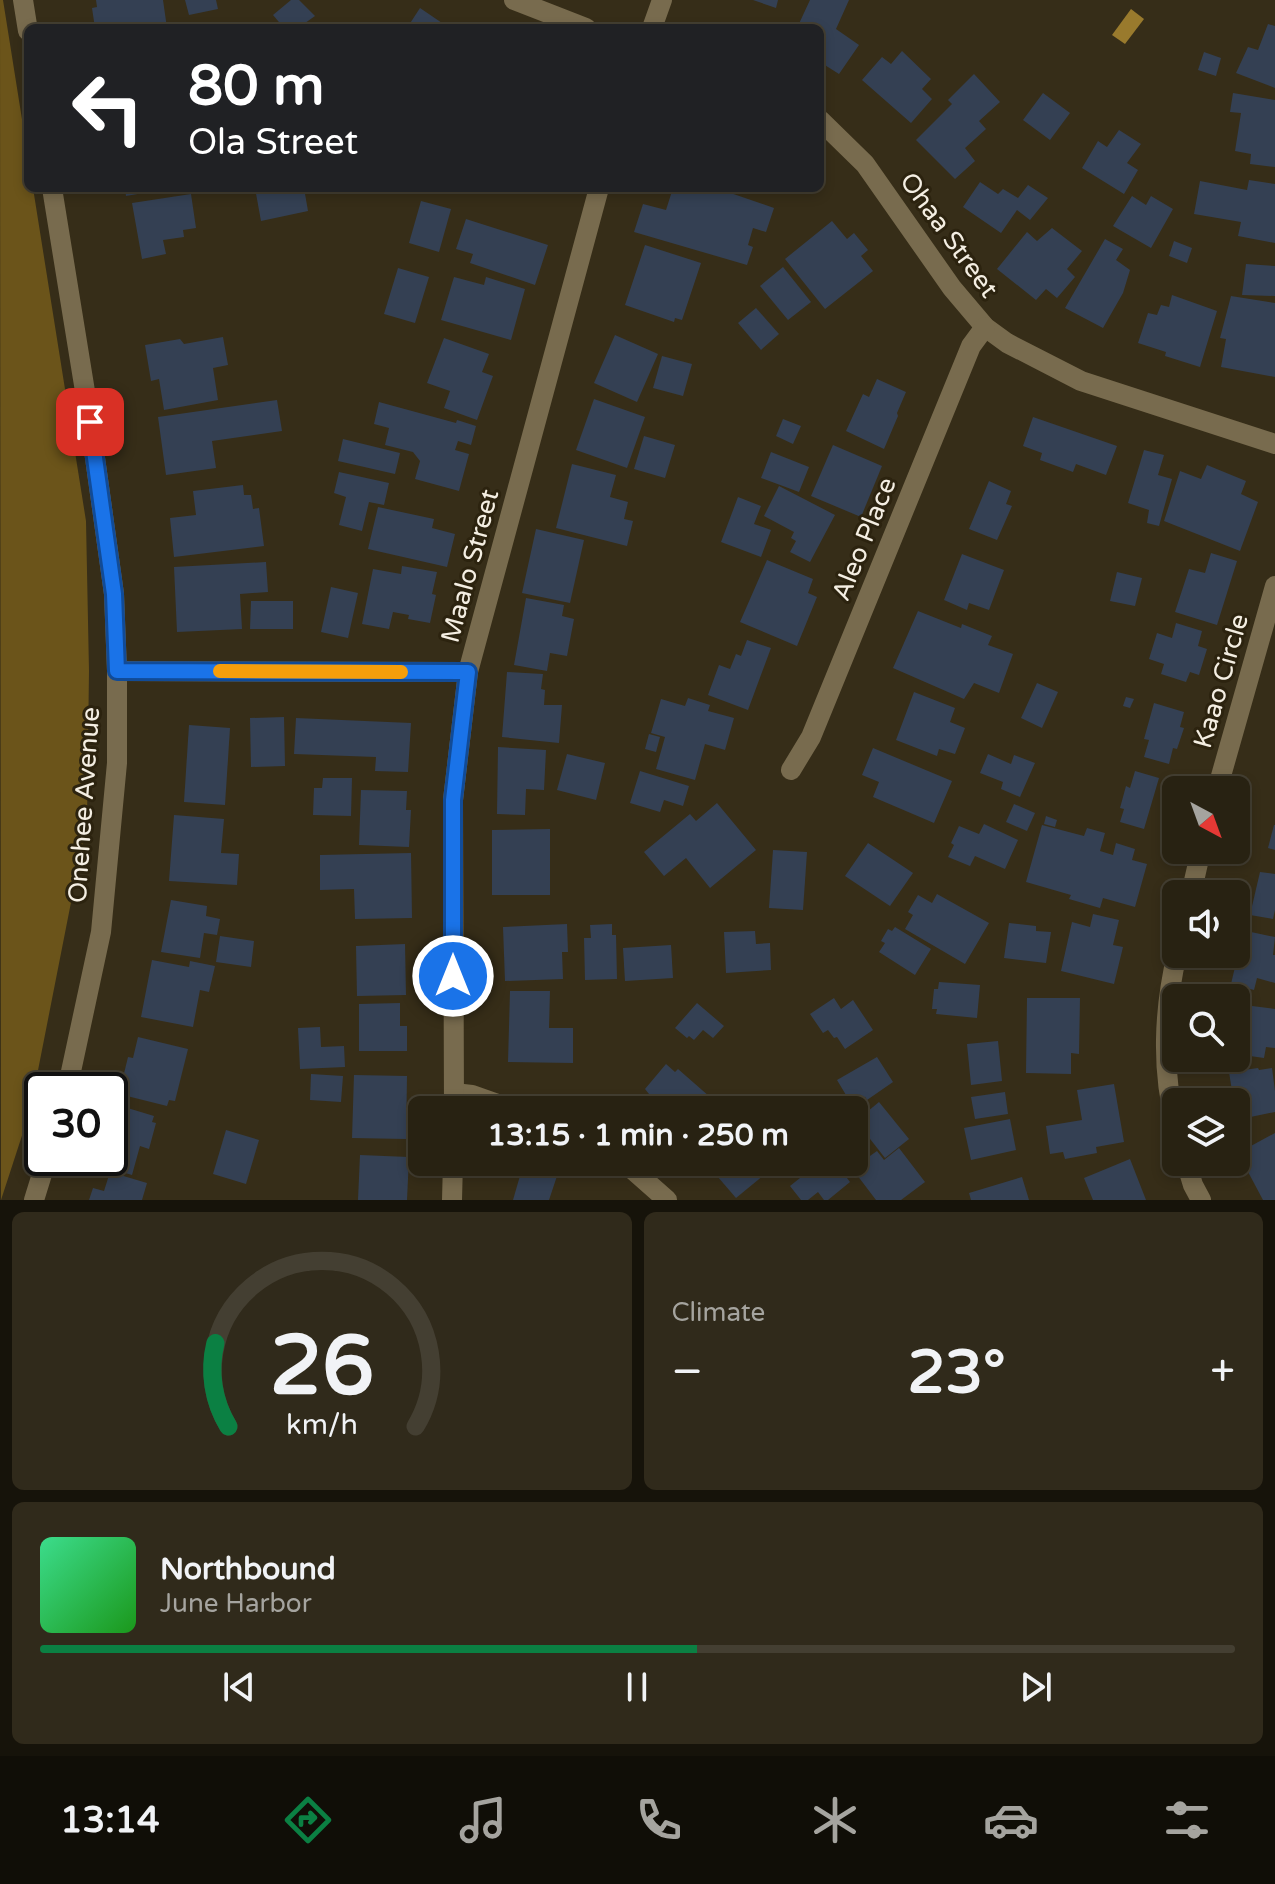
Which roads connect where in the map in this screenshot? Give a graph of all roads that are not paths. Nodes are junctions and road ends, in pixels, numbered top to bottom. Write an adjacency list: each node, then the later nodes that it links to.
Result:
1 (23, 0): 4 (street)
2 (514, 0): 5 (street)
3 (662, 0): 6 (street)
4 (27, 24)
5 (576, 24)
6 (653, 24)
7 (824, 124): 10 (street, Ohaa Street)
8 (53, 192): 13 (street, Onehee Avenue)
9 (598, 192): 14 (street, Maalo Street)
10 (985, 327): 11 (street, Ohaa Street); 15 (street, Aleo Place)
11 (1275, 444)
12 (1275, 586): 16 (street, Kaao Circle)
13 (117, 671): 14 (street); 18 (street, Onehee Avenue)
14 (468, 672): 20 (street, Maalo Street)
15 (791, 770)
16 (1221, 776)
17 (1174, 968): 19 (street)
18 (71, 1072)
19 (1169, 1088)
20 (454, 1096)
21 (41, 1176): 25 (street)
22 (453, 1176): 26 (street)
23 (640, 1176): 27 (street)
24 (1190, 1176): 28 (street)
25 (34, 1200)
26 (452, 1200)
27 (667, 1200)
28 (1201, 1200)

